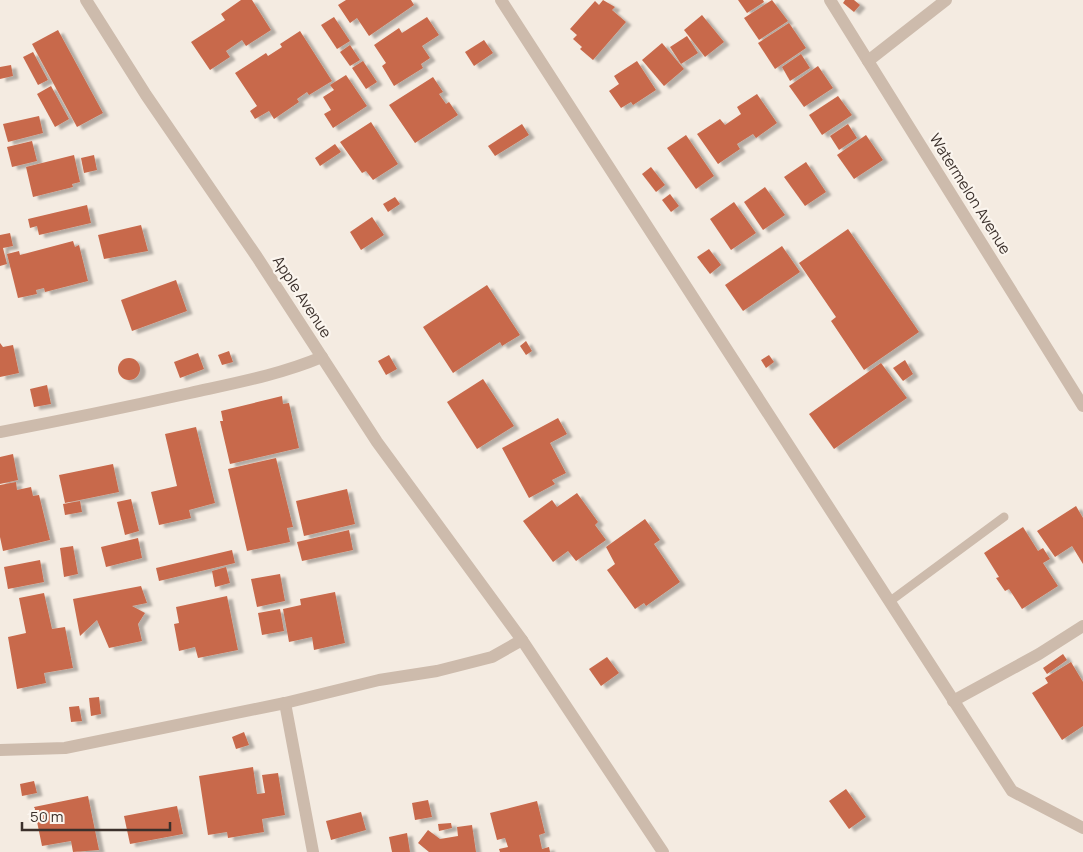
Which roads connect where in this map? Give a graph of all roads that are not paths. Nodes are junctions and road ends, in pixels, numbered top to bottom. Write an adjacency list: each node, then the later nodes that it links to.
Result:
1 (86, 0): 6 (street, Apple Avenue)
2 (501, 0): 10 (street)
3 (830, 0): 5 (street, Watermelon Avenue)
4 (946, 0): 5 (street)
5 (868, 61): 7 (street, Watermelon Avenue)
6 (322, 357): 8 (street); 12 (street, Apple Avenue)
7 (1083, 406)
8 (0, 432)
9 (1004, 517): 10 (lane)
10 (890, 602): 13 (street)
11 (1083, 626): 13 (street)
12 (522, 640): 14 (street); 18 (street, Apple Avenue)
13 (953, 701): 16 (street)
14 (285, 703): 15 (street); 17 (street)
15 (0, 750)
16 (1083, 828)
17 (313, 852)
18 (663, 852)

